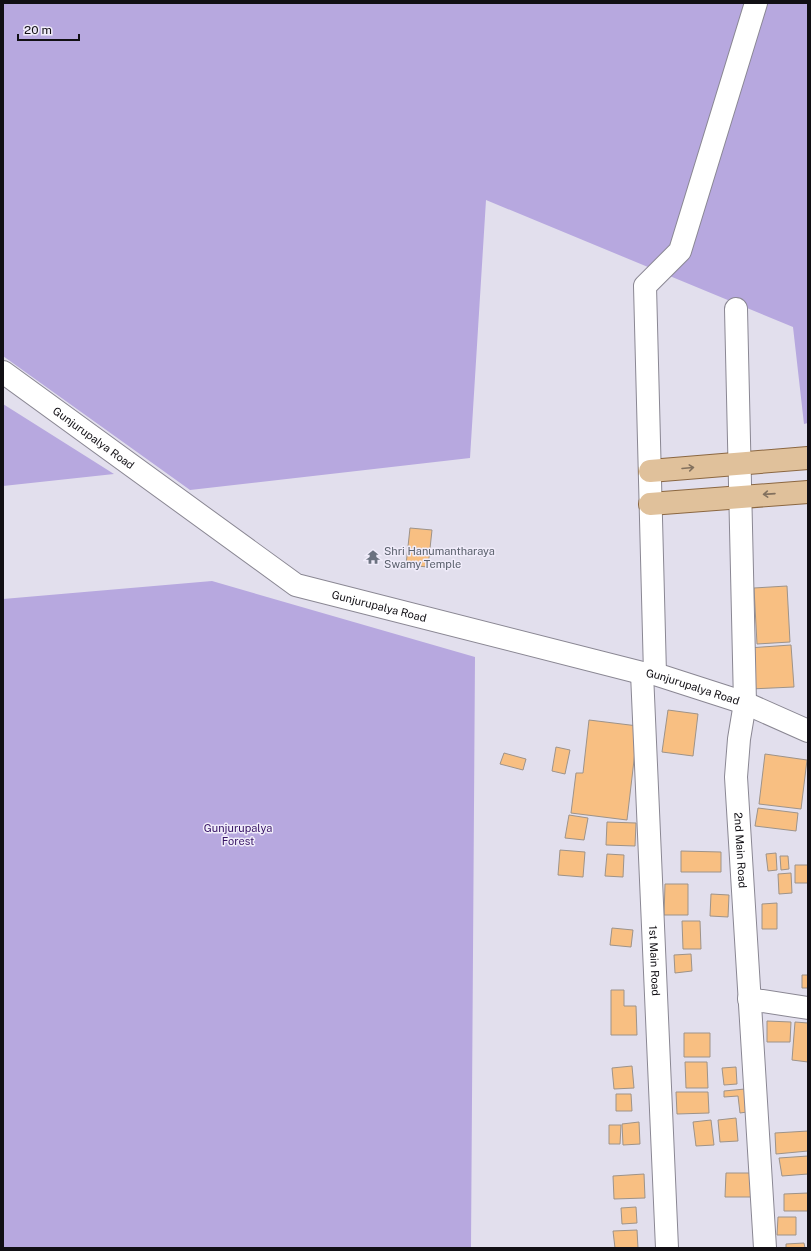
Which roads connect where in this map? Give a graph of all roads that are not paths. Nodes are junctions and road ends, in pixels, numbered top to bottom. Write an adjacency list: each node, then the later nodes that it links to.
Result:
1 (756, 3): 6 (street, 1st Main Road)
2 (736, 309): 5 (street, 2nd Main Road)
3 (3, 372): 10 (street, Gunjurupalya Road)
4 (808, 458): 5 (main road)
5 (739, 463): 6 (main road, one-way to 5); 8 (street, 2nd Main Road)
6 (650, 471): 9 (street, 1st Main Road)
7 (808, 492): 8 (main road, one-way to 8)
8 (740, 496): 9 (main road); 11 (street, 2nd Main Road)
9 (650, 504): 10 (street, 1st Main Road)
10 (648, 674): 11 (street, Gunjurupalya Road); 15 (street, 1st Main Road)
11 (744, 703): 12 (street, Gunjurupalya Road); 13 (street, 2nd Main Road)
12 (808, 731)
13 (749, 999): 14 (street); 16 (street, 2nd Main Road)
14 (808, 1008)
15 (667, 1248)
16 (765, 1248)

